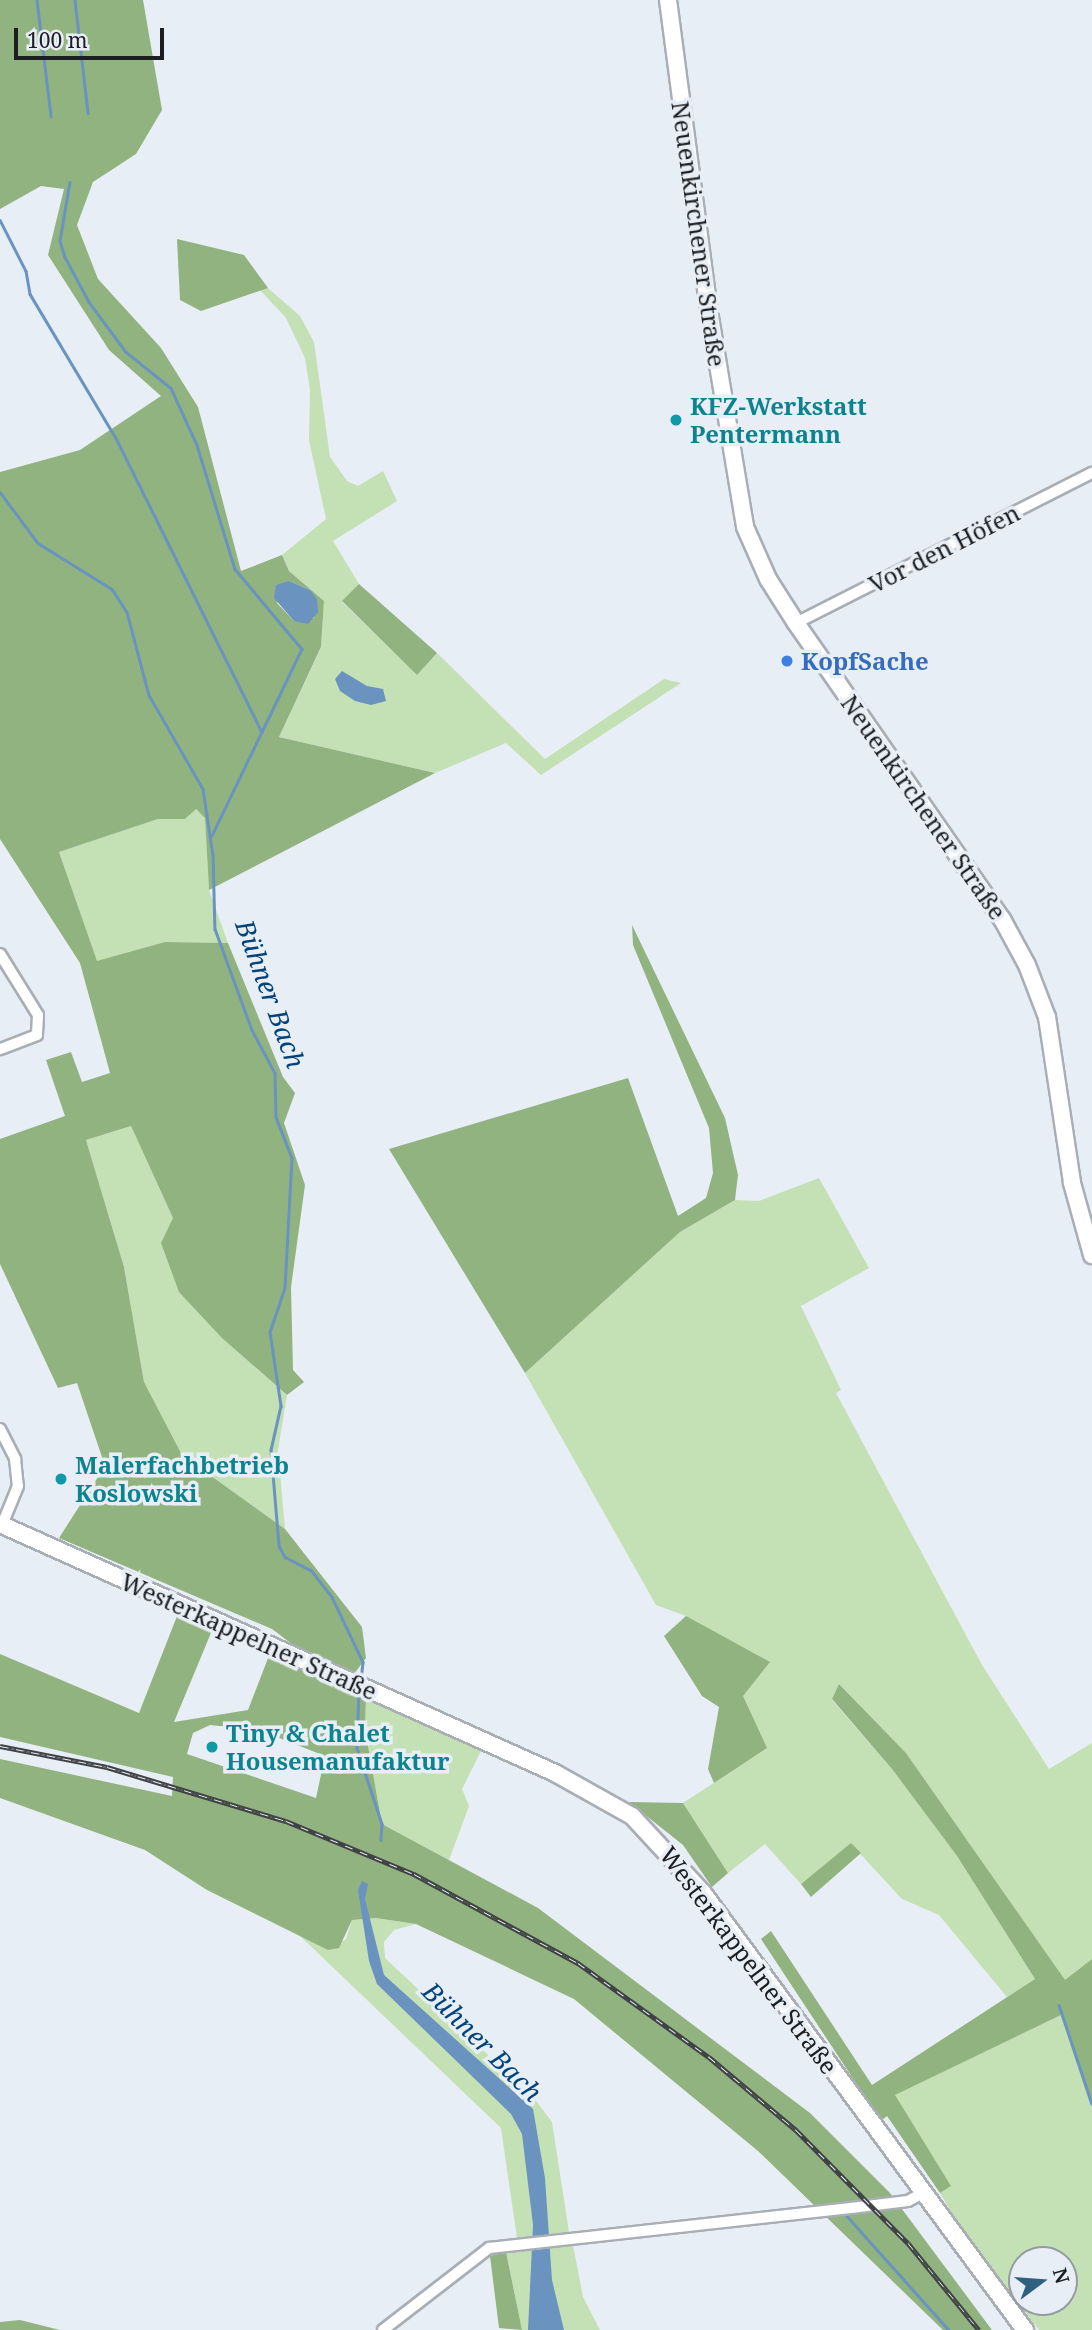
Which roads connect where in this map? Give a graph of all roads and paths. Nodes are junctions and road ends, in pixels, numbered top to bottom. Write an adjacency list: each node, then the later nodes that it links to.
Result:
1 (668, 0): 3 (street, Neuenkirchener Straße)
2 (1092, 473): 3 (street, Vor den Höfen)
3 (796, 623): 6 (street, Neuenkirchener Straße)
4 (0, 954): 5 (street)
5 (0, 1049)
6 (1092, 1255)
7 (0, 1429): 8 (street)
8 (1, 1525): 9 (street, Westerkappelner Straße)
9 (923, 2193): 10 (street); 11 (street, Westerkappelner Straße)
10 (383, 2330)
11 (1025, 2330)

